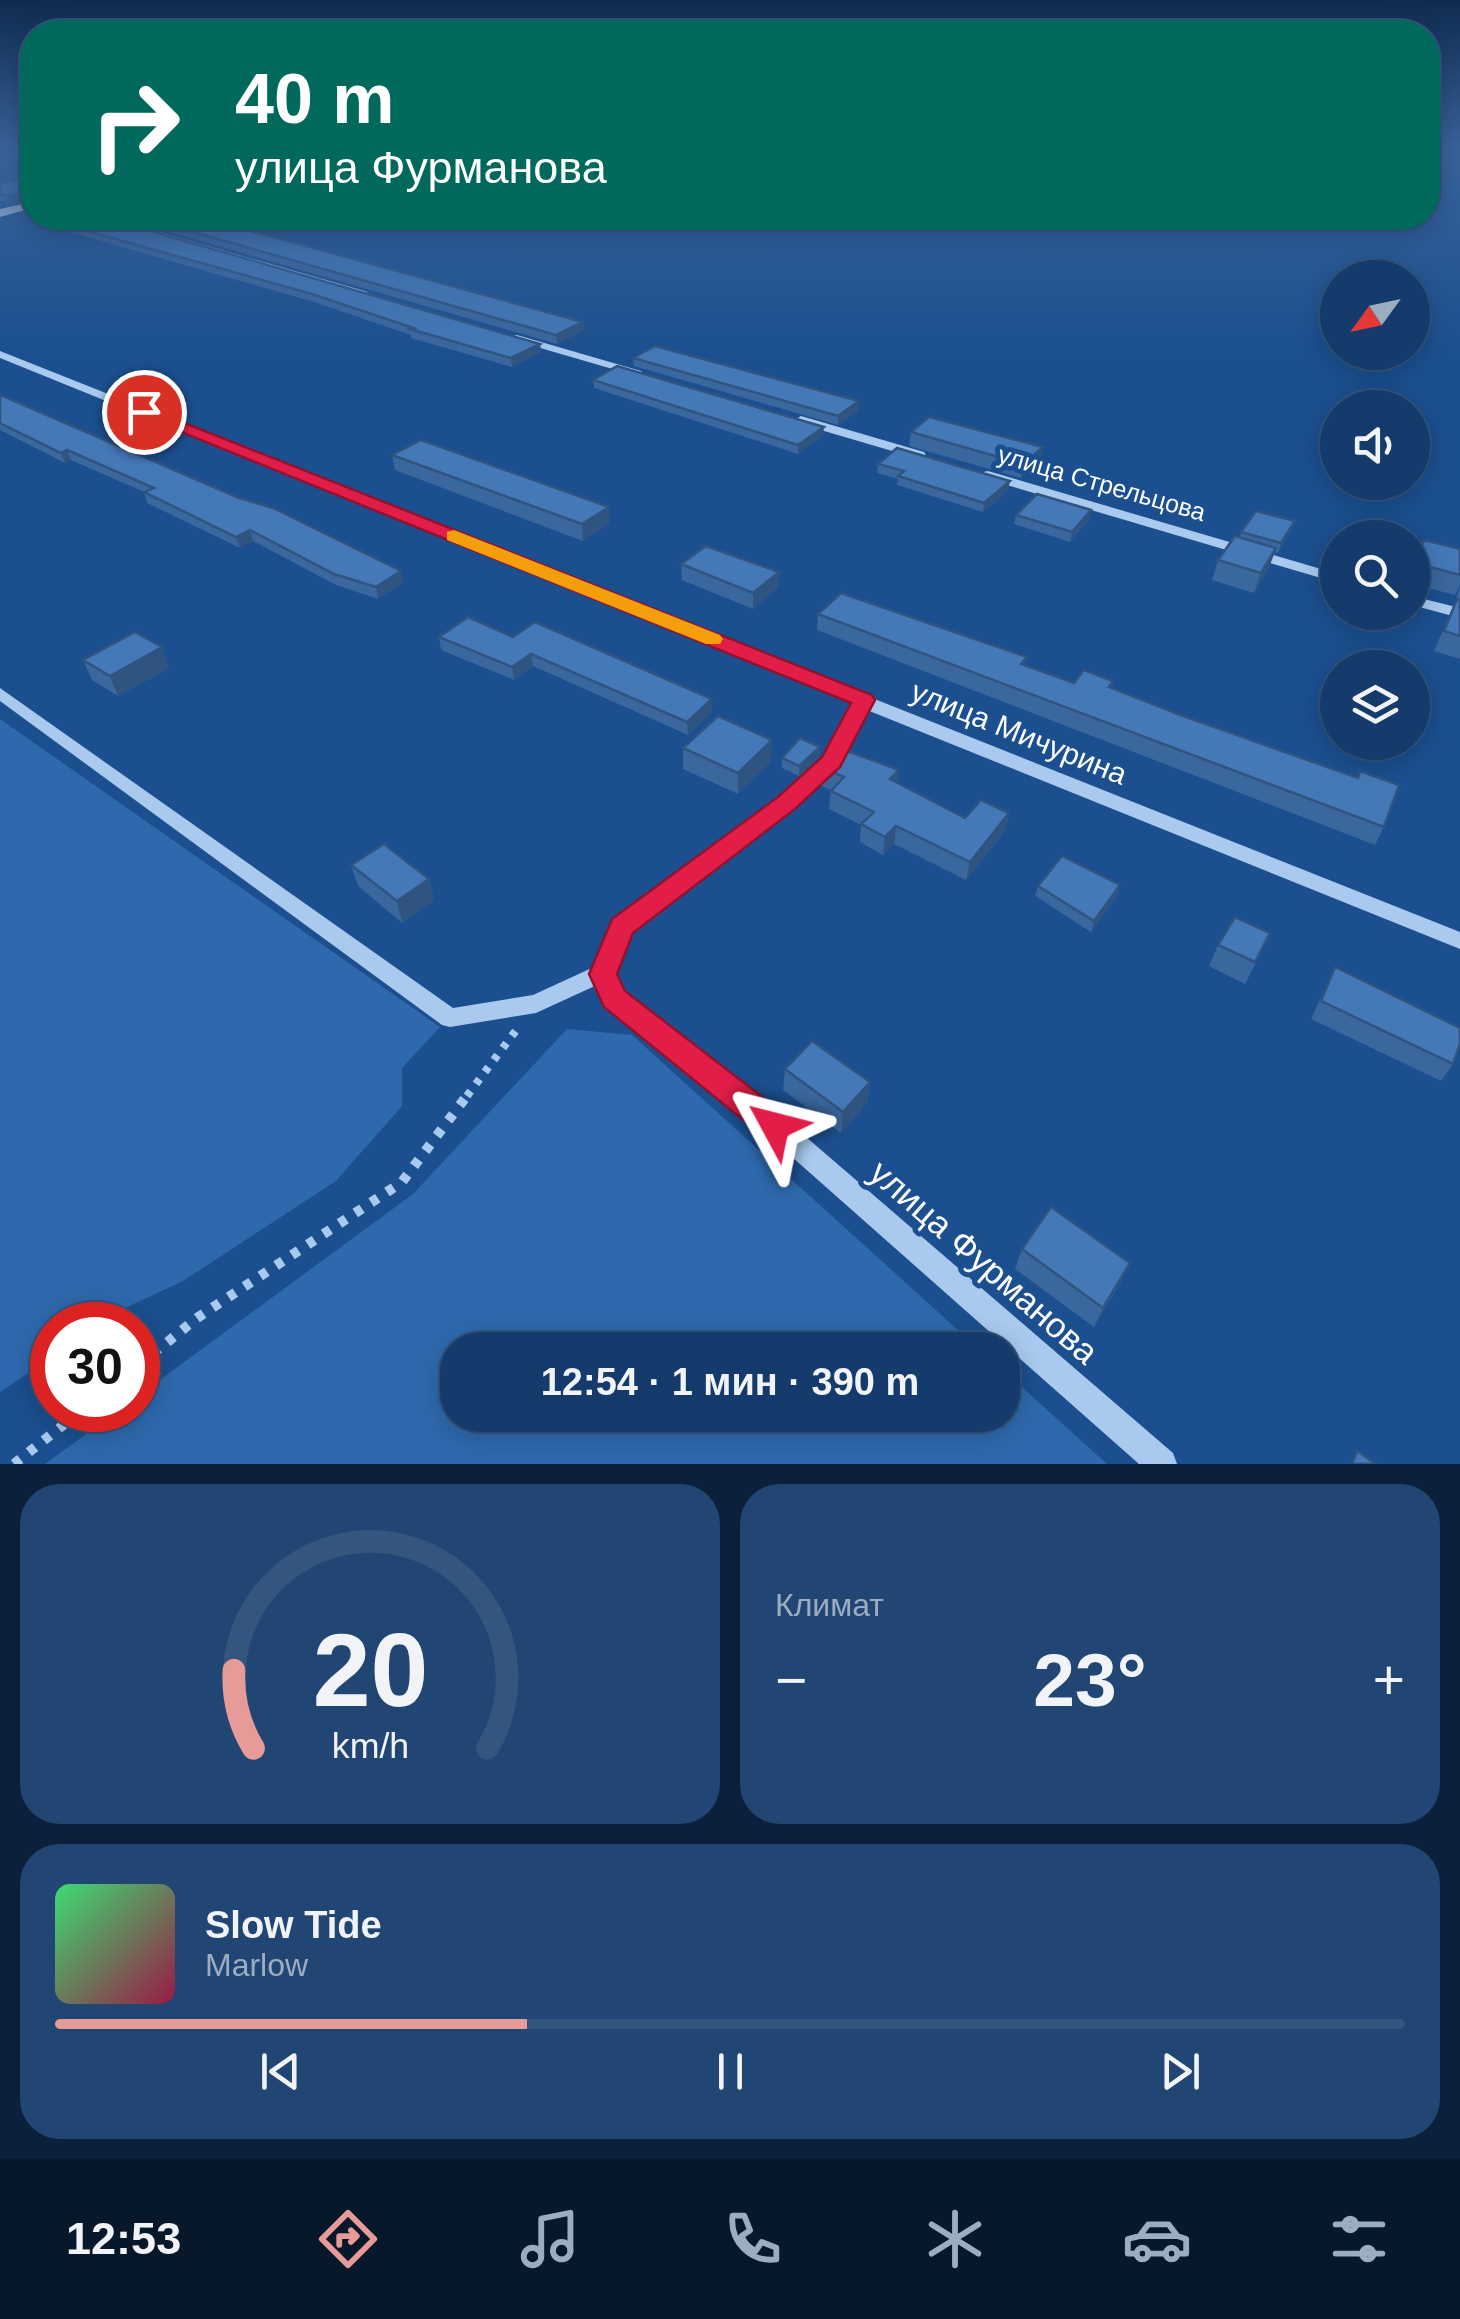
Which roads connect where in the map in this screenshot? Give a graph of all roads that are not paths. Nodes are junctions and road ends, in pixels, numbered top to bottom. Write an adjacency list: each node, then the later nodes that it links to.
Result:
1 (145, 230): 2 (street)
2 (380, 298)
3 (511, 337): 5 (street)
4 (0, 354): 13 (street, улица Мичурина)
5 (659, 379)
6 (789, 417): 7 (street)
7 (939, 461)
8 (977, 472): 9 (street, улица Стрельцова)
9 (1320, 574)
10 (1430, 605): 11 (street)
11 (1460, 614)
12 (0, 693): 15 (street)
13 (864, 700): 14 (street, улица Мичурина); 15 (street)
14 (1460, 941)
15 (603, 974): 16 (street, улица Фурманова)
16 (1162, 1464)

